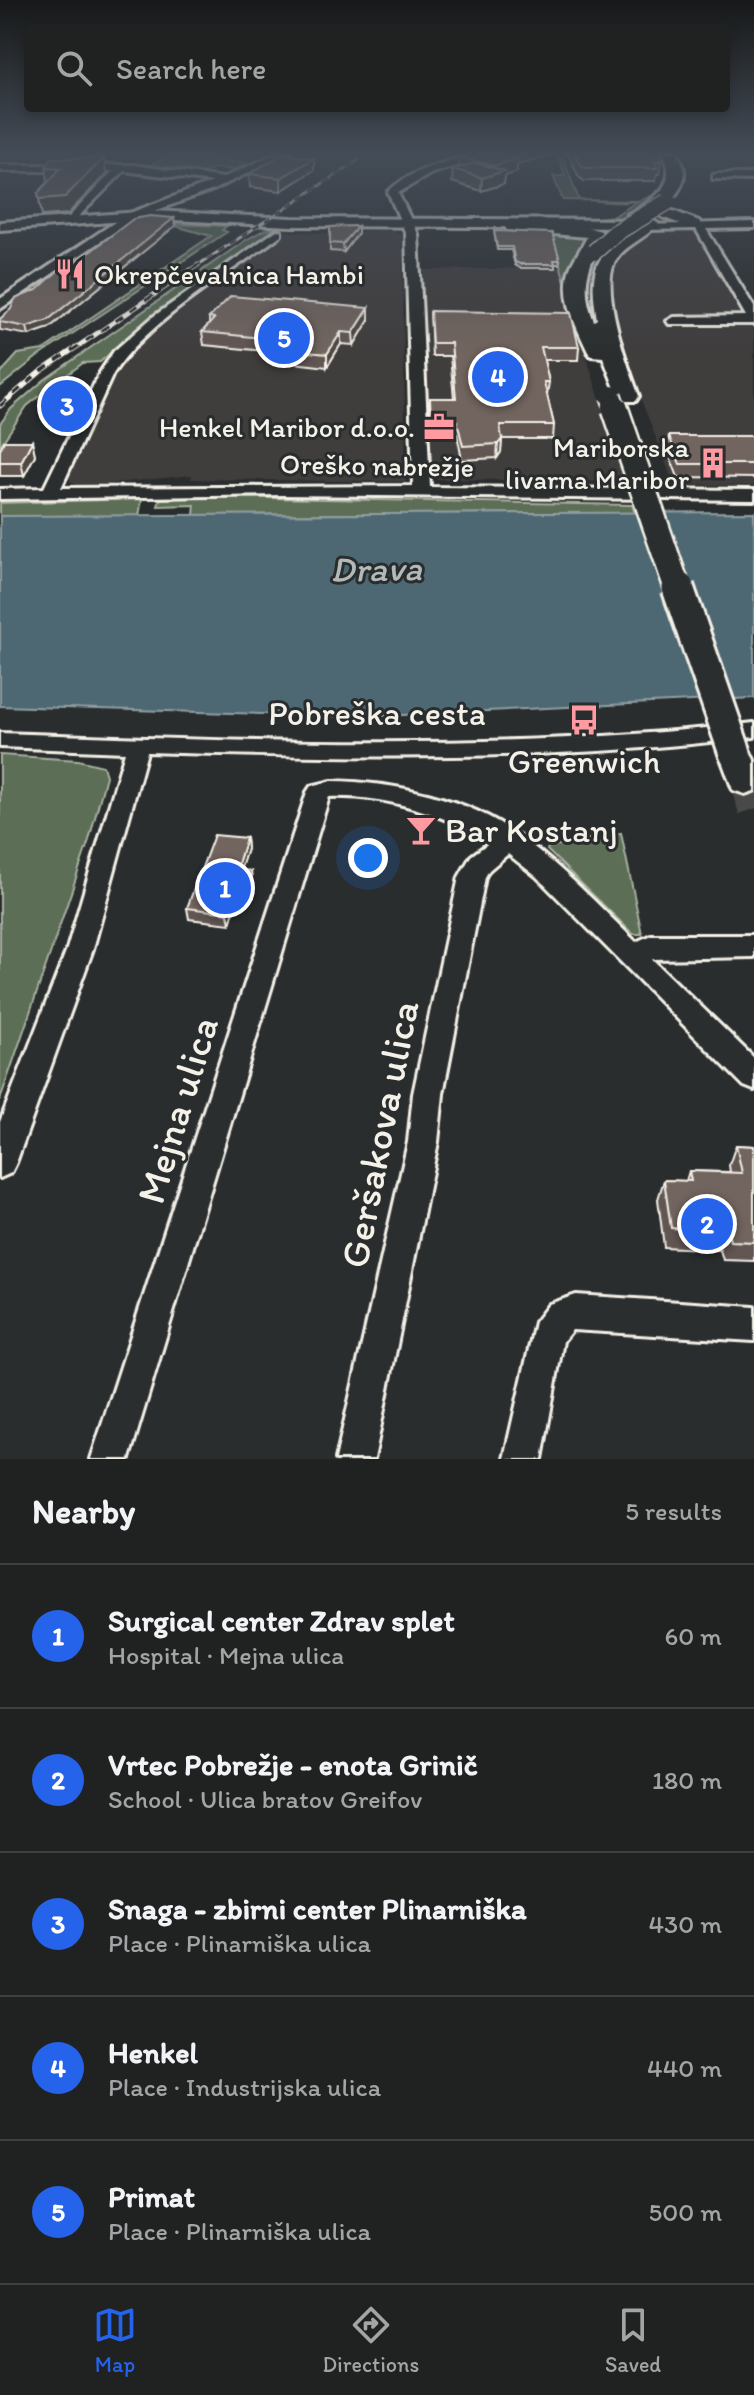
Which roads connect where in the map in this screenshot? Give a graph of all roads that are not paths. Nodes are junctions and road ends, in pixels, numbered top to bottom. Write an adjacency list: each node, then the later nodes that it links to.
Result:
1 (82, 220): 9 (main road)
2 (125, 220): 19 (street)
3 (208, 220): 10 (main road)
4 (406, 220): 10 (street)
5 (629, 220): 11 (highway)
6 (646, 220): 18 (highway, bridge)
7 (655, 220): 12 (highway)
8 (690, 220): 16 (highway)
9 (71, 221): 14 (main road)
10 (408, 225): 11 (main road); 15 (main road); 23 (street)
11 (619, 225): 12 (main road); 15 (main road); 18 (highway)
12 (649, 225): 13 (street); 16 (street); 22 (highway)
13 (754, 225): 16 (street)
14 (0, 226)
15 (513, 227): 18 (highway)
16 (697, 227): 20 (street)
17 (277, 233): 25 (street)
18 (595, 250): 22 (highway)
19 (0, 305)
20 (754, 319): 21 (street)
21 (674, 321)
22 (605, 352): 30 (highway)
23 (422, 492): 25 (street, Oreško nabrežje); 27 (street, Oreško nabrežje)
24 (0, 494): 25 (street, Oreško nabrežje)
25 (50, 494)
26 (754, 495): 27 (street, Oreško nabrežje)
27 (656, 501): 30 (street)
28 (0, 740): 29 (street, Pobreška cesta)
29 (138, 746): 30 (street, Pobreška cesta); 35 (street)
30 (746, 748)
31 (509, 840): 33 (street); 37 (street, Mejna ulica); 38 (street, Geršakova ulica)
32 (754, 946): 33 (street)
33 (633, 957): 34 (street)
34 (754, 1077)
35 (0, 1163)
36 (754, 1324): 39 (street)
37 (110, 1459)
38 (355, 1459)
39 (523, 1459)

